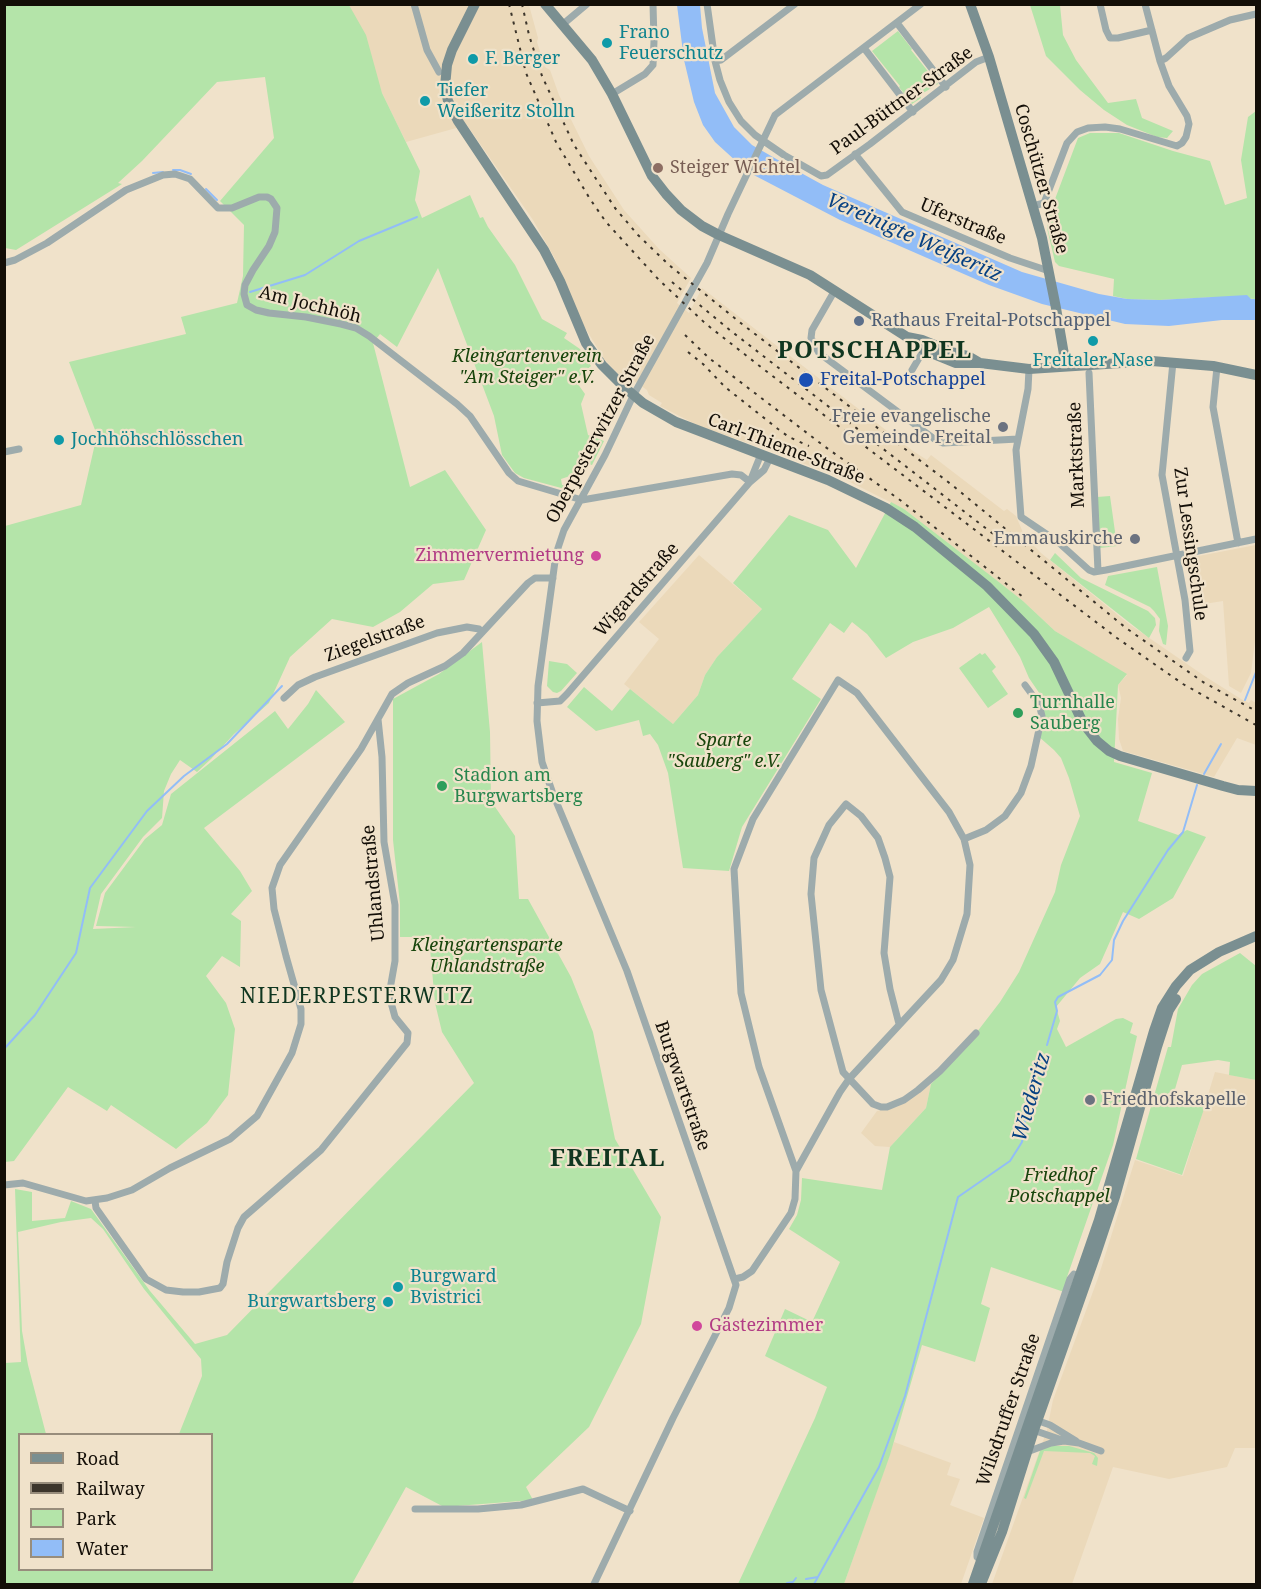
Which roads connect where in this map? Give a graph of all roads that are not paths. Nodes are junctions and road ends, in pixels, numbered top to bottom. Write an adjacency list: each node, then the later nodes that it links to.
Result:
1 (414, 4): 20 (street)
2 (545, 4): 14 (main road)
3 (587, 4): 14 (street)
4 (653, 4): 22 (street)
5 (707, 4): 18 (street)
6 (795, 4): 18 (street)
7 (921, 4): 13 (street, Oberpesterwitzer Straße)
8 (970, 4): 17 (main road, Coschützer Straße)
9 (1100, 4): 15 (street)
10 (1145, 4): 15 (street)
11 (472, 8): 39 (main road, Carl-Thieme-Straße)
12 (1257, 14): 19 (street)
13 (897, 23): 16 (street, Oberpesterwitzer Straße); 21 (street)
14 (562, 25): 22 (main road)
15 (1152, 30): 19 (street)
16 (864, 48): 23 (street); 24 (street, Oberpesterwitzer Straße)
17 (989, 57): 21 (street, Paul-Büttner-Straße); 26 (main road, Coschützer Straße)
18 (715, 61): 24 (street)
19 (1160, 62): 26 (street)
20 (439, 72)
21 (946, 87): 23 (street, Paul-Büttner-Straße)
22 (612, 94): 27 (main road)
23 (913, 111): 25 (street, Paul-Büttner-Straße)
24 (763, 140): 25 (street, Paul-Büttner-Straße); 27 (street, Oberpesterwitzer Straße)
25 (855, 154): 29 (street, Uferstraße)
26 (1033, 206): 29 (main road, Coschützer Straße)
27 (719, 235): 30 (main road); 39 (street, Oberpesterwitzer Straße)
28 (4, 263): 45 (street, Am Jochhöh)
29 (1050, 275): 33 (main road, Coschützer Straße)
30 (833, 294): 35 (main road); 40 (street)
31 (922, 353): 36 (street)
32 (1173, 362): 33 (main road); 34 (main road); 48 (street, Zur Lessingschule)
33 (1066, 366): 35 (main road)
34 (1217, 367): 38 (main road); 47 (street)
35 (1029, 369): 40 (street)
36 (912, 370)
37 (1089, 373): 49 (street, Marktstraße)
38 (1257, 375)
39 (633, 396): 43 (main road, Carl-Thieme-Straße); 45 (street, Oberpesterwitzer Straße)
40 (1018, 439): 49 (street)
41 (19, 449): 42 (street)
42 (4, 452)
43 (765, 456): 44 (street, Wigardstraße); 57 (main road, Carl-Thieme-Straße)
44 (750, 482): 45 (street); 55 (street, Wigardstraße)
45 (582, 500): 50 (street, Oberpesterwitzer Straße)
46 (1257, 538): 47 (street)
47 (1238, 543): 48 (street)
48 (1177, 555): 49 (street); 52 (street, Zur Lessingschule)
49 (1098, 572)
50 (553, 578): 51 (street); 55 (street, Burgwartstraße)
51 (483, 632): 54 (street, Ziegelstraße); 56 (street)
52 (1186, 658)
53 (1025, 685): 58 (street)
54 (284, 698)
55 (537, 703): 67 (street, Burgwartstraße)
56 (378, 719): 65 (street); 65 (street, Uhlandstraße)
57 (1257, 790)
58 (964, 839): 60 (street); 63 (street)
59 (1257, 936): 66 (main road, Wilsdruffer Straße)
60 (899, 1024): 62 (street); 62 (street)
61 (976, 1032): 62 (street)
62 (849, 1079): 63 (street)
63 (796, 1171): 67 (street)
64 (4, 1185): 65 (street)
65 (95, 1201)
66 (1083, 1277): 68 (main road, Wilsdruffer Straße); 75 (street, Wilsdruffer Straße)
67 (735, 1279): 74 (street)
68 (1033, 1424): 69 (street); 70 (street); 72 (main road, Wilsdruffer Straße); 75 (main road, Wilsdruffer Straße)
69 (1064, 1441): 70 (street); 72 (street)
70 (1078, 1443): 71 (street)
71 (1101, 1451)
72 (1027, 1452): 75 (main road, Wilsdruffer Straße)
73 (416, 1509): 74 (street)
74 (630, 1511): 76 (street)
75 (985, 1563): 77 (main road, Wilsdruffer Straße); 78 (main road, Wilsdruffer Straße)
76 (594, 1584)
77 (973, 1584)
78 (981, 1584)

